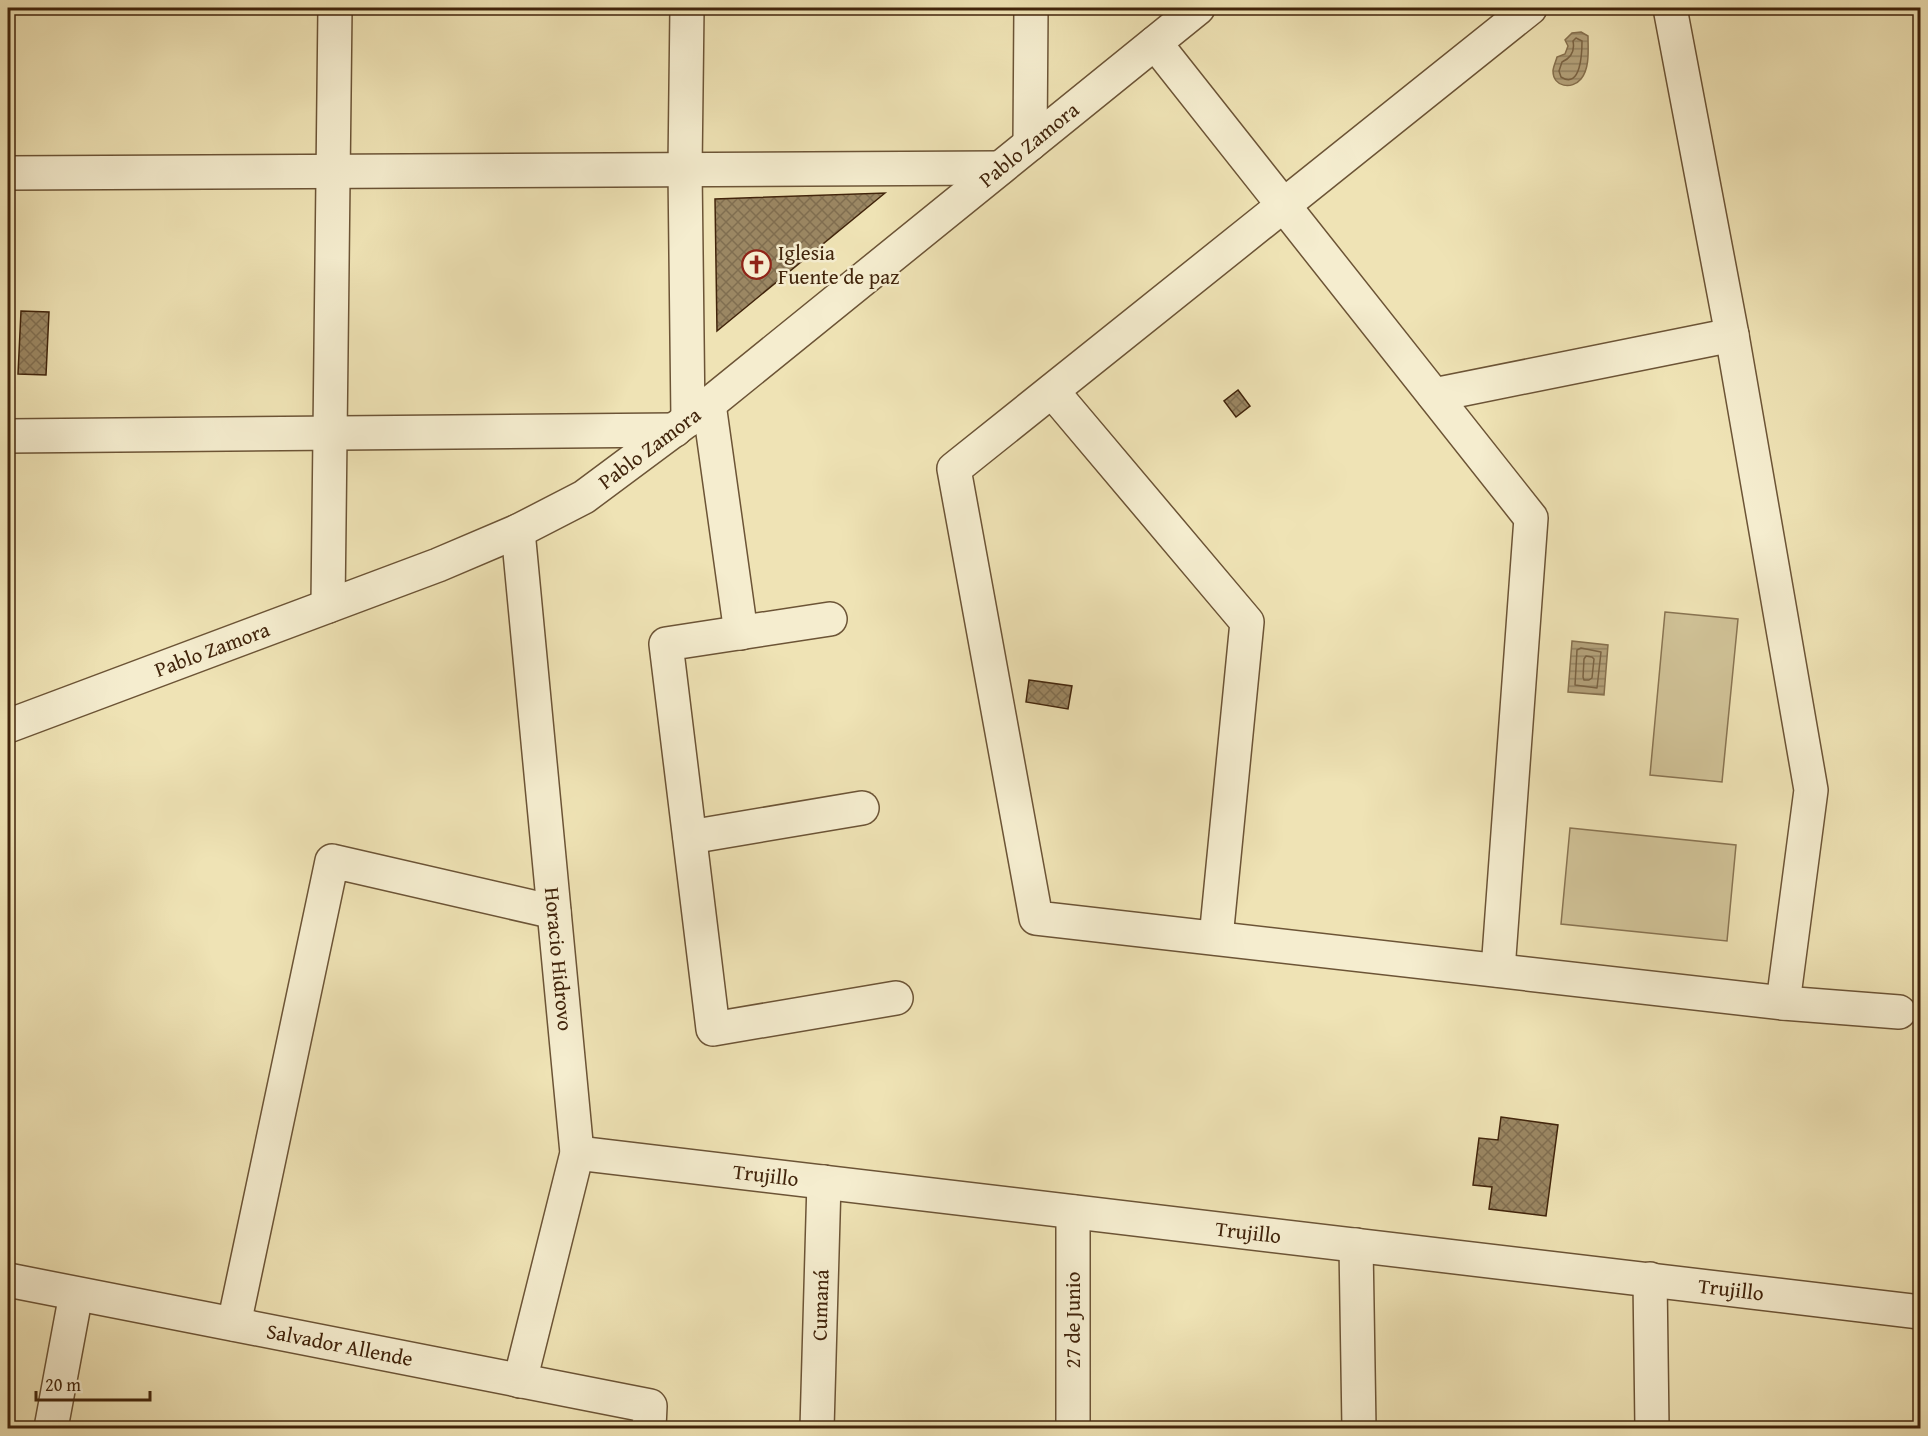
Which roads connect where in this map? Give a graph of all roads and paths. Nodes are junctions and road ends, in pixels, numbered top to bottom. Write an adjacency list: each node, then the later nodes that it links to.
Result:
1 (335, 8): 11 (street)
2 (687, 8): 10 (street)
3 (1030, 8): 8 (street)
4 (1198, 8): 7 (street, Pablo Zamora)
5 (1530, 8): 13 (street)
6 (1670, 8): 14 (street)
7 (1155, 43): 8 (street, Pablo Zamora); 13 (street)
8 (1030, 144): 9 (street, Pablo Zamora)
9 (1000, 168): 10 (street); 17 (street, Pablo Zamora)
10 (685, 169): 11 (street); 17 (street)
11 (333, 171): 12 (street); 18 (street)
12 (8, 173)
13 (1283, 205): 15 (street); 16 (street)
14 (1732, 335): 16 (street); 31 (street)
15 (1052, 391): 28 (street); 28 (street)
16 (1434, 395): 29 (street)
17 (691, 418): 18 (street); 20 (street, Pablo Zamora); 23 (street)
18 (331, 433): 19 (street); 21 (street)
19 (8, 436)
20 (518, 531): 21 (street, Pablo Zamora); 27 (street, Horacio Hidrovo)
21 (328, 606): 24 (street, Pablo Zamora)
22 (830, 619): 23 (street)
23 (741, 633): 26 (street)
24 (8, 726)
25 (862, 808): 26 (street)
26 (690, 837): 30 (street)
27 (554, 912): 33 (street, Horacio Hidrovo); 41 (street)
28 (1216, 938): 29 (street)
29 (1498, 970): 31 (street)
30 (896, 998)
31 (1783, 1003): 32 (street)
32 (1899, 1012)
33 (577, 1153): 34 (street, Trujillo); 42 (street, Horacio Hidrovo)
34 (824, 1182): 35 (street, Trujillo); 45 (street, Cumaná)
35 (1073, 1212): 36 (street, Trujillo); 46 (street, 27 de Junio)
36 (1356, 1245): 38 (street, Trujillo); 47 (street)
37 (8, 1280): 39 (street, Salvador Allende)
38 (1650, 1280): 40 (street, Trujillo); 48 (street)
39 (76, 1294): 41 (street, Salvador Allende); 43 (street)
40 (1920, 1312)
41 (234, 1324): 42 (street, Salvador Allende)
42 (520, 1381): 44 (street, Salvador Allende)
43 (51, 1428)
44 (649, 1428)
45 (817, 1428)
46 (1073, 1428)
47 (1359, 1428)
48 (1652, 1428)

